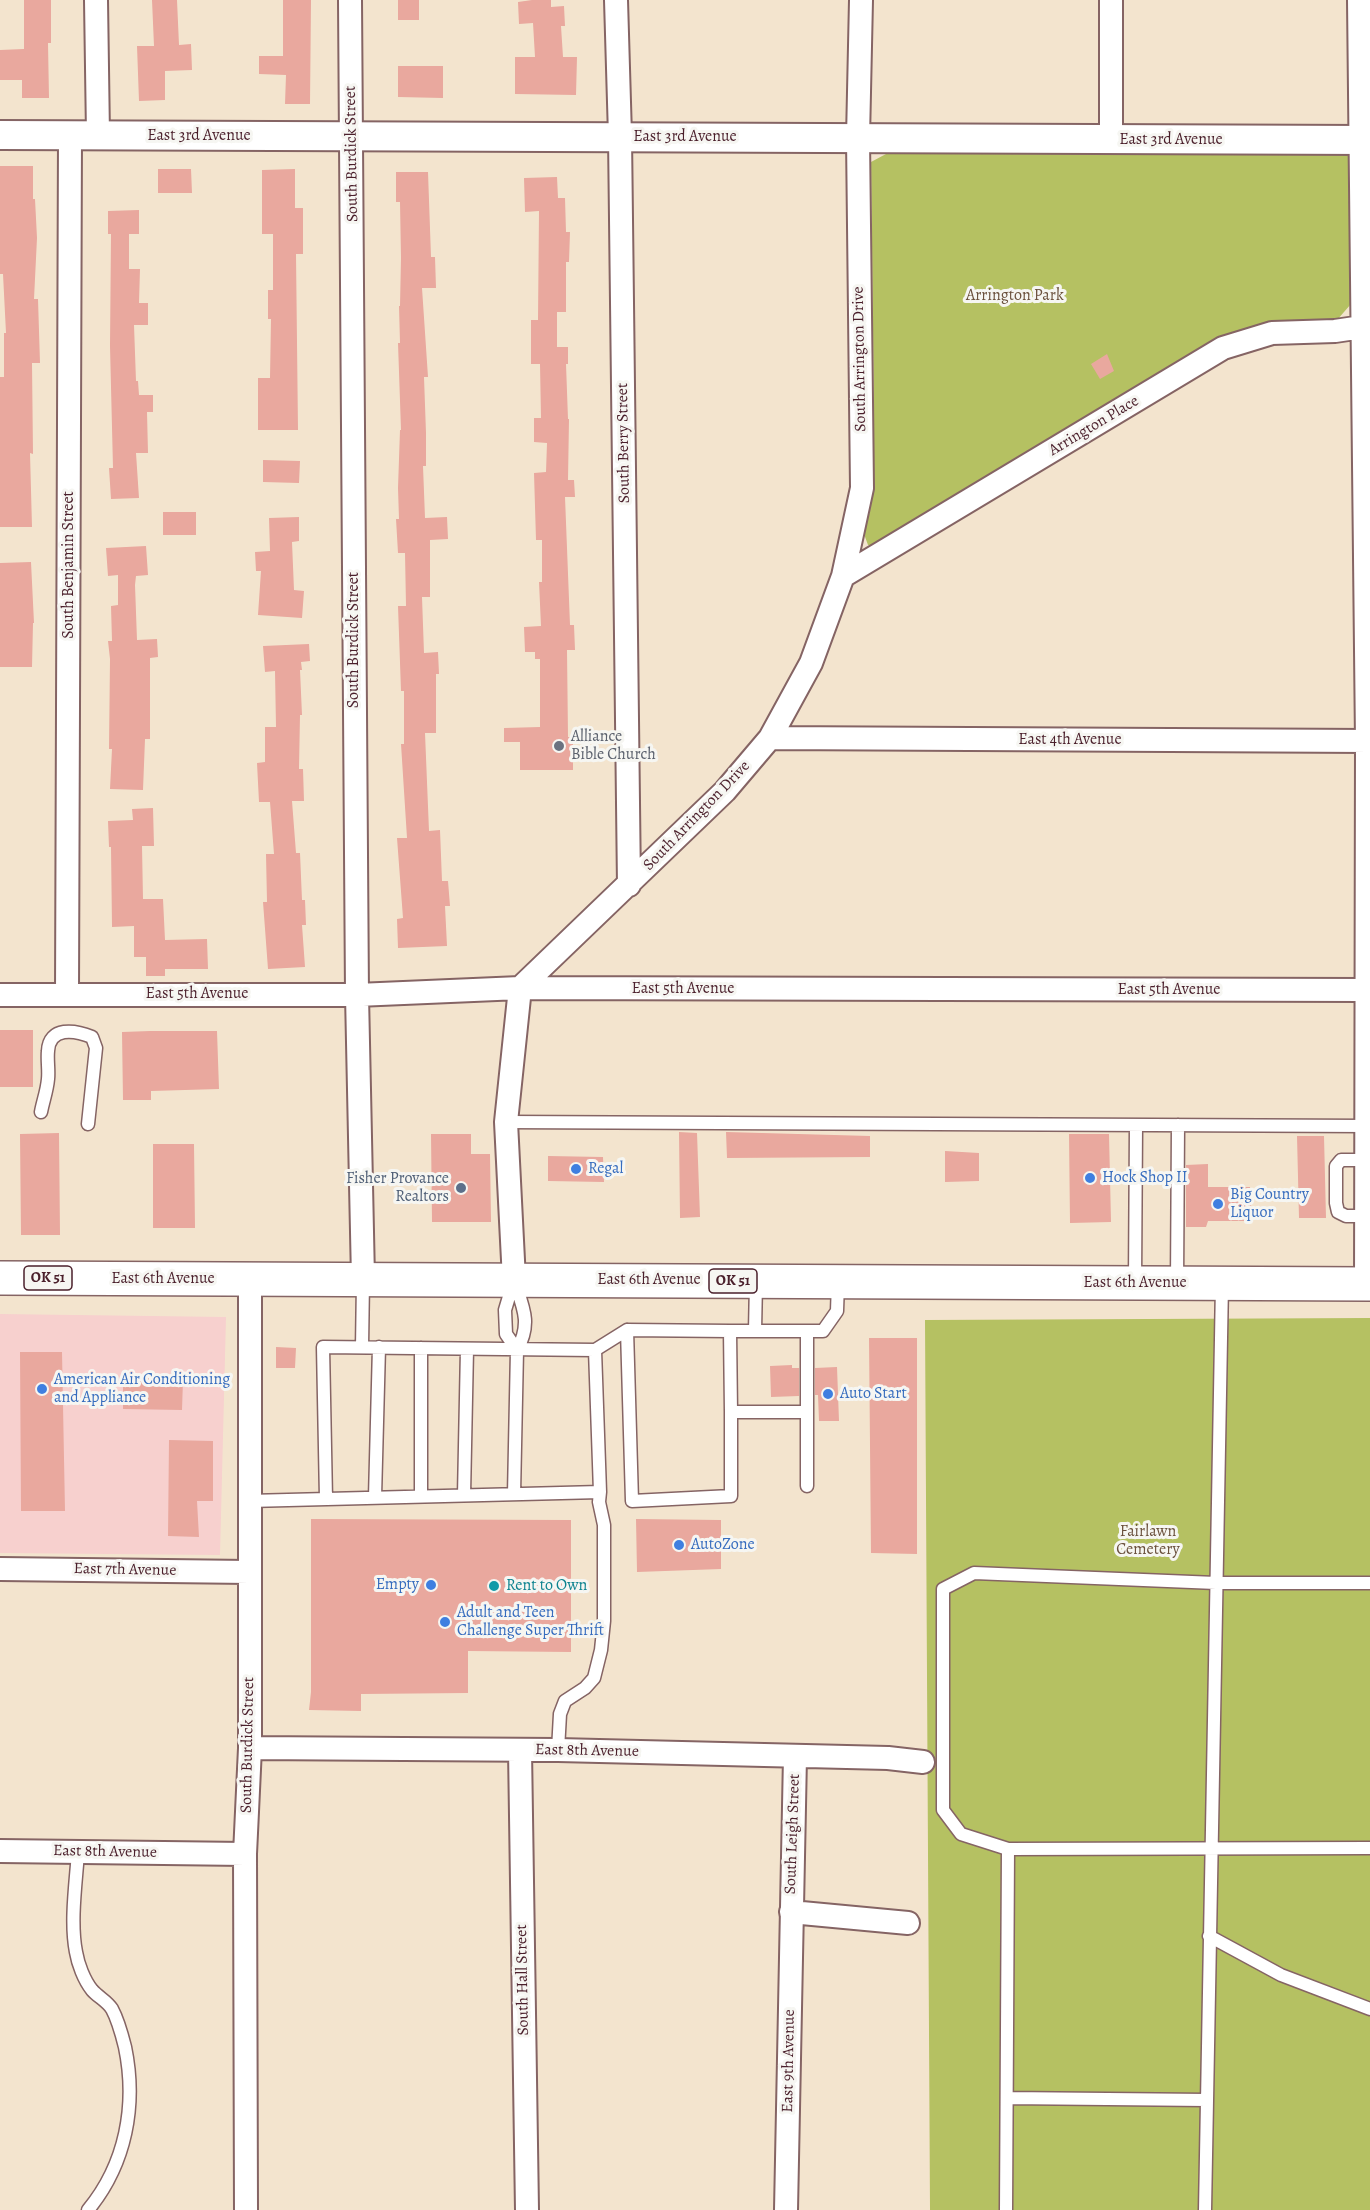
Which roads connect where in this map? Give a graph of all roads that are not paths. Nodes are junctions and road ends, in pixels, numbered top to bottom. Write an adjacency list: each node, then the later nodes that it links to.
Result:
1 (96, 0): 8 (street, South Benjamin Street)
2 (350, 0): 9 (street, South Burdick Street)
3 (616, 0): 10 (street, South Berry Street)
4 (861, 0): 11 (street, South Arrington Drive)
5 (1111, 0): 12 (street)
6 (1359, 0): 13 (street)
7 (0, 135): 8 (street, East 3rd Avenue)
8 (84, 136): 9 (street, East 3rd Avenue); 21 (street, South Benjamin Street)
9 (353, 136): 10 (street, East 3rd Avenue); 23 (street, South Burdick Street)
10 (620, 136): 11 (street, East 3rd Avenue); 18 (street, South Berry Street)
11 (858, 138): 12 (street, East 3rd Avenue); 15 (street, South Arrington Drive)
12 (1111, 139): 13 (street, East 3rd Avenue)
13 (1365, 140): 14 (street)
14 (1362, 327): 15 (street, Arrington Place); 17 (street)
15 (843, 576): 16 (street, South Arrington Drive)
16 (770, 738): 17 (street, East 4th Avenue); 18 (street, South Arrington Drive)
17 (1369, 742): 20 (street)
18 (628, 885): 19 (street, South Arrington Drive)
19 (520, 988): 20 (street, East 5th Avenue); 23 (street, East 5th Avenue); 25 (street)
20 (1366, 990): 29 (street)
21 (68, 993): 22 (street, East 5th Avenue); 23 (street, East 5th Avenue)
22 (0, 995)
23 (357, 995): 34 (street, South Burdick Street)
24 (41, 1112): 26 (lane)
25 (506, 1122): 27 (lane); 35 (street)
26 (88, 1124)
27 (1136, 1125): 28 (lane); 38 (lane)
28 (1178, 1125): 29 (lane); 39 (lane)
29 (1366, 1125): 30 (street)
30 (1368, 1160): 31 (street); 31 (lane)
31 (1368, 1216): 41 (street)
32 (0, 1278): 33 (main road, East 6th Avenue / OK 51)
33 (249, 1279): 34 (main road, East 6th Avenue / OK 51); 61 (street, South Burdick Street)
34 (363, 1279): 35 (main road, East 6th Avenue / OK 51); 46 (lane)
35 (514, 1280): 36 (main road, East 6th Avenue / OK 51); 50 (lane); 50 (lane)
36 (756, 1281): 37 (main road, East 6th Avenue / OK 51); 44 (lane)
37 (838, 1281): 38 (main road, East 6th Avenue / OK 51); 45 (lane)
38 (1135, 1282): 39 (main road, East 6th Avenue / OK 51)
39 (1177, 1283): 40 (main road, East 6th Avenue / OK 51)
40 (1222, 1283): 41 (main road, East 6th Avenue / OK 51); 64 (lane)
41 (1368, 1284)
42 (627, 1330): 43 (lane); 51 (lane); 52 (lane)
43 (730, 1331): 44 (lane); 52 (lane)
44 (755, 1331): 45 (lane)
45 (807, 1332): 53 (lane)
46 (362, 1347): 47 (lane); 60 (lane)
47 (380, 1347): 48 (lane); 59 (lane)
48 (421, 1348): 49 (lane); 58 (lane)
49 (467, 1349): 50 (lane); 57 (lane)
50 (516, 1350): 51 (lane); 56 (lane)
51 (595, 1350): 55 (lane)
52 (731, 1412): 53 (lane)
53 (807, 1412): 54 (lane)
54 (807, 1486)
55 (600, 1492): 56 (lane); 68 (lane)
56 (514, 1494): 57 (lane)
57 (464, 1495): 58 (lane)
58 (421, 1496): 59 (lane)
59 (375, 1497): 60 (lane)
60 (326, 1499): 61 (lane)
61 (249, 1501): 63 (street, South Burdick Street)
62 (0, 1569): 63 (street, East 7th Avenue)
63 (249, 1572): 66 (street, South Burdick Street)
64 (1216, 1583): 65 (lane); 72 (lane); 73 (lane)
65 (1370, 1583)
66 (250, 1748): 67 (street, East 8th Avenue); 76 (street, South Burdick Street)
67 (520, 1750): 68 (street, East 8th Avenue); 85 (street, South Hall Street)
68 (558, 1750): 69 (street, East 8th Avenue)
69 (795, 1756): 70 (street, East 8th Avenue); 77 (street, South Leigh Street)
70 (923, 1762)
71 (1370, 1848): 73 (lane)
72 (1008, 1849): 73 (lane); 81 (lane)
73 (1210, 1849): 79 (lane)
74 (0, 1851): 75 (street, East 8th Avenue)
75 (78, 1852): 76 (street, East 8th Avenue); 83 (lane)
76 (245, 1854): 84 (street, South Burdick Street)
77 (791, 1912): 78 (street); 86 (street, East 9th Avenue)
78 (908, 1923)
79 (1209, 1936): 80 (lane); 82 (lane)
80 (1370, 2009)
81 (1007, 2098): 82 (lane); 87 (lane)
82 (1207, 2100): 88 (lane)
83 (88, 2210)
84 (246, 2210)
85 (527, 2210)
86 (786, 2210)
87 (1006, 2210)
88 (1205, 2210)

